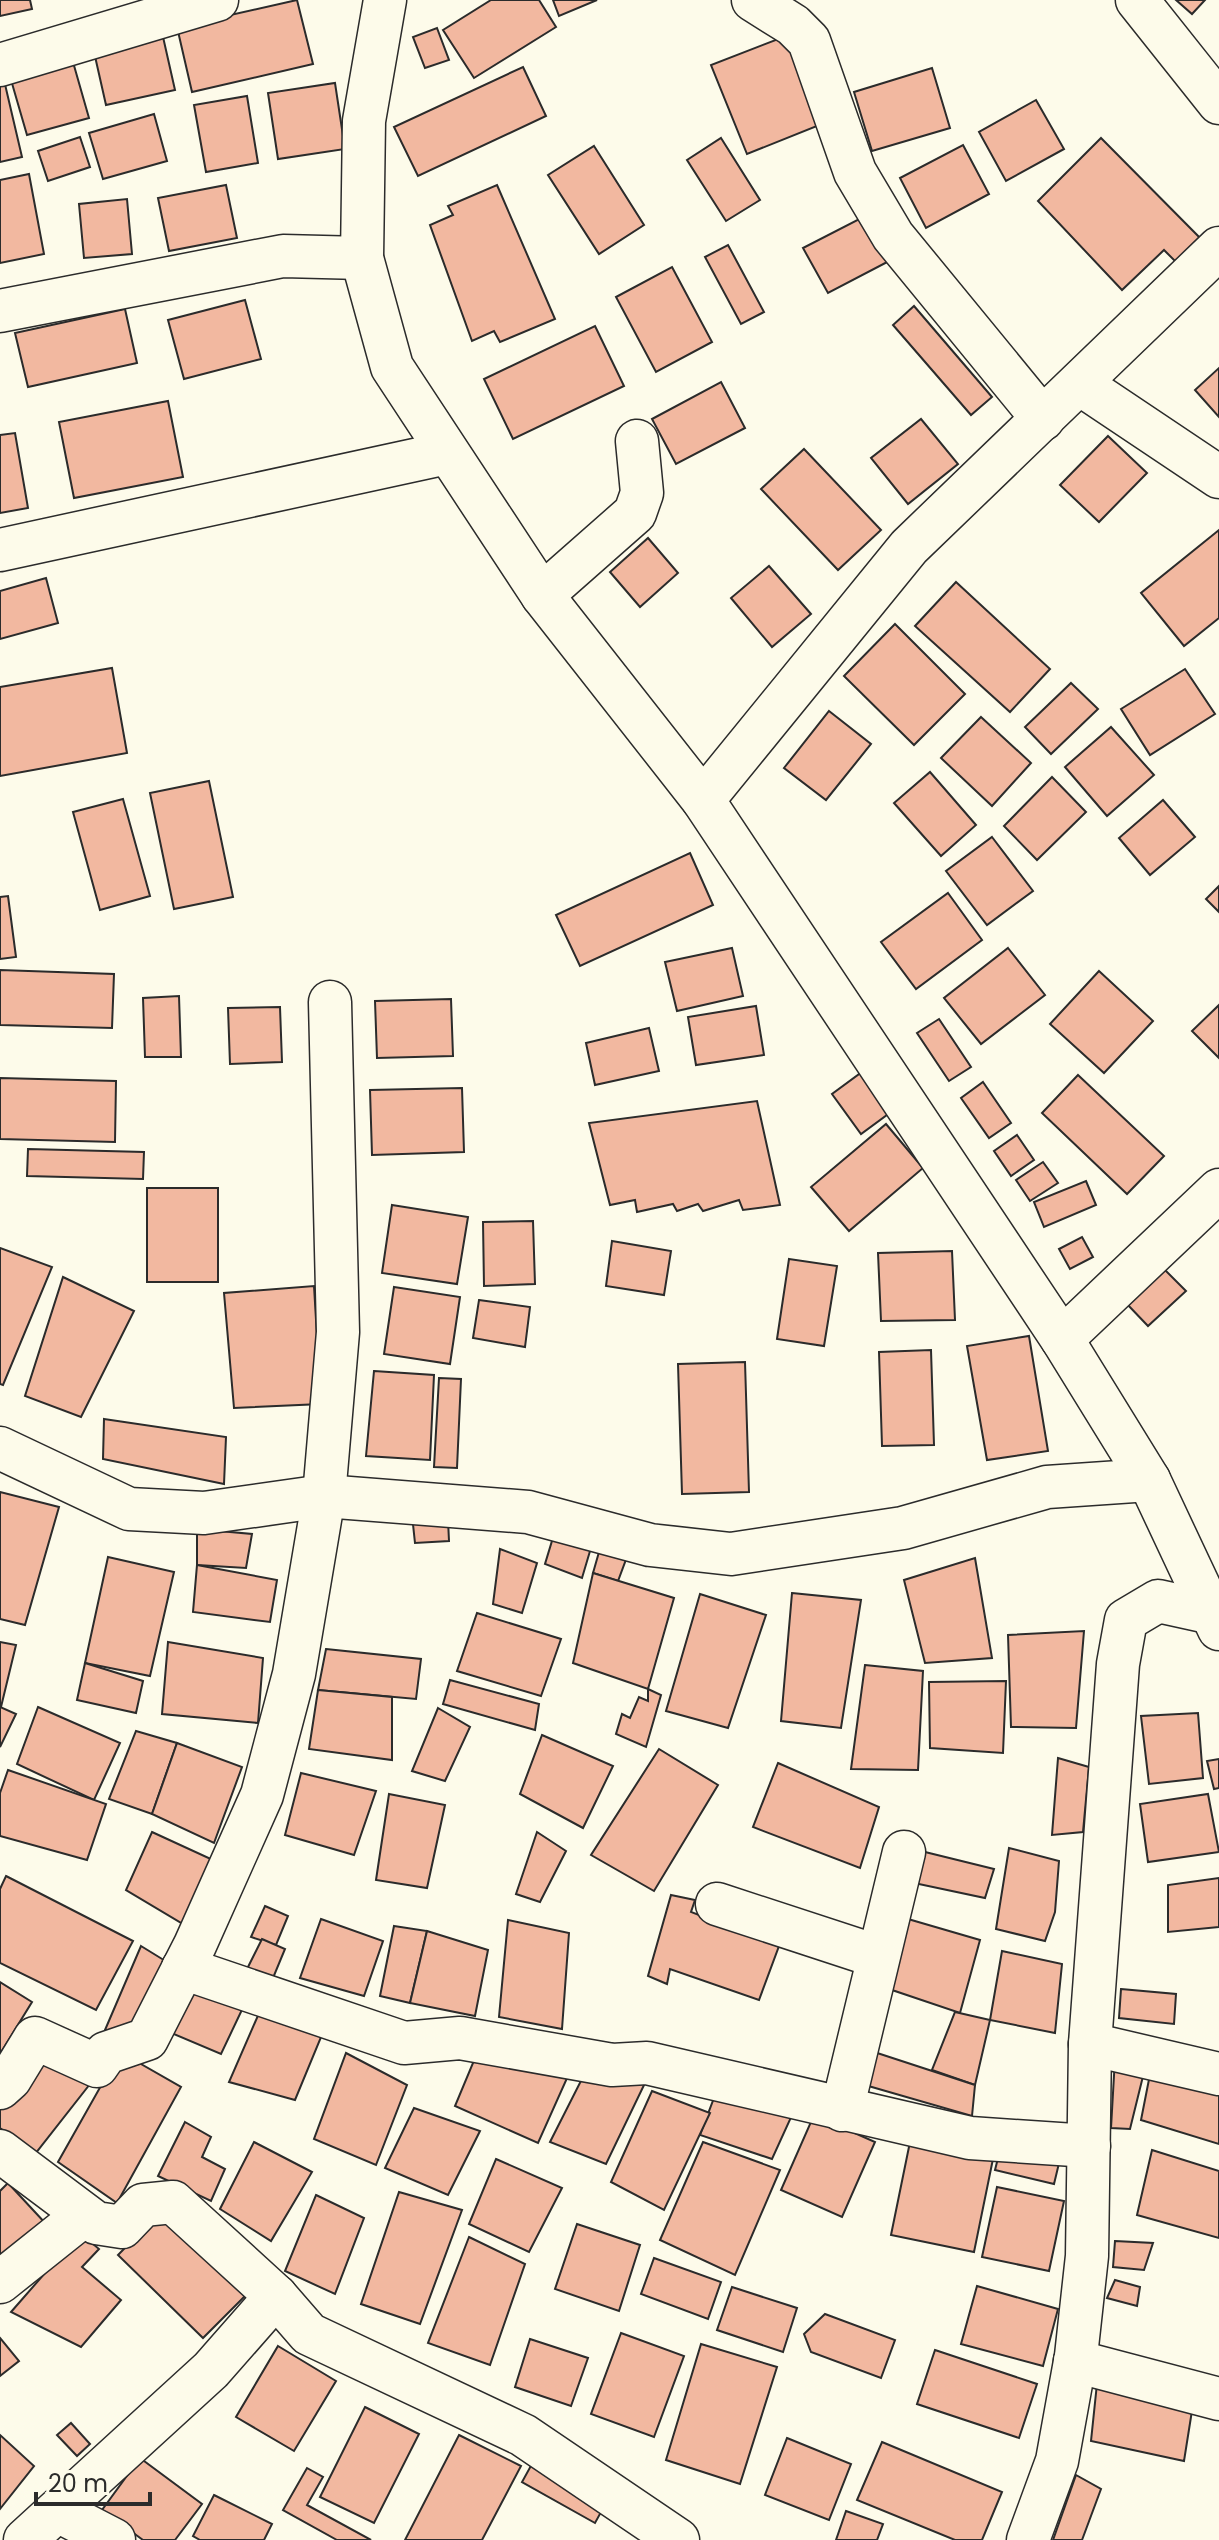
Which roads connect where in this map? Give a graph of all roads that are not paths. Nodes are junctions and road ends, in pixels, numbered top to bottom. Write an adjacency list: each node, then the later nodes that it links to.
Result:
1 (217, 0): 5 (street)
2 (385, 0): 8 (street)
3 (753, 0): 11 (street)
4 (1137, 0): 6 (street)
5 (0, 65)
6 (1219, 103)
7 (1219, 248): 10 (street)
8 (362, 258): 9 (street); 13 (street)
9 (0, 311)
10 (1080, 384): 11 (street); 14 (street)
11 (1043, 419): 17 (street)
12 (637, 441): 16 (street)
13 (447, 453): 15 (street); 16 (street)
14 (1219, 477)
15 (0, 550)
16 (542, 595): 17 (street)
17 (703, 800): 20 (street)
18 (330, 1002): 23 (street)
19 (1219, 1190): 20 (street)
20 (1062, 1339): 22 (street)
21 (0, 1448): 23 (street)
22 (1149, 1480): 23 (street); 24 (street)
23 (324, 1496): 28 (street)
24 (1214, 1620): 29 (street)
25 (904, 1852): 27 (street)
26 (717, 1904): 27 (street)
27 (876, 1956): 32 (street)
28 (183, 1968): 31 (street); 32 (street)
29 (1090, 2044): 30 (street); 33 (street)
30 (1219, 2074)
31 (0, 2088)
32 (842, 2110): 33 (street)
33 (1089, 2146): 38 (street)
34 (0, 2151): 35 (street)
35 (84, 2215): 36 (street); 37 (street)
36 (0, 2282)
37 (276, 2296): 40 (street); 43 (street)
38 (1075, 2361): 39 (street); 44 (street)
39 (1219, 2399)
40 (58, 2511): 41 (street); 42 (street)
41 (25, 2540)
42 (114, 2540)
43 (678, 2540)
44 (1028, 2540)

